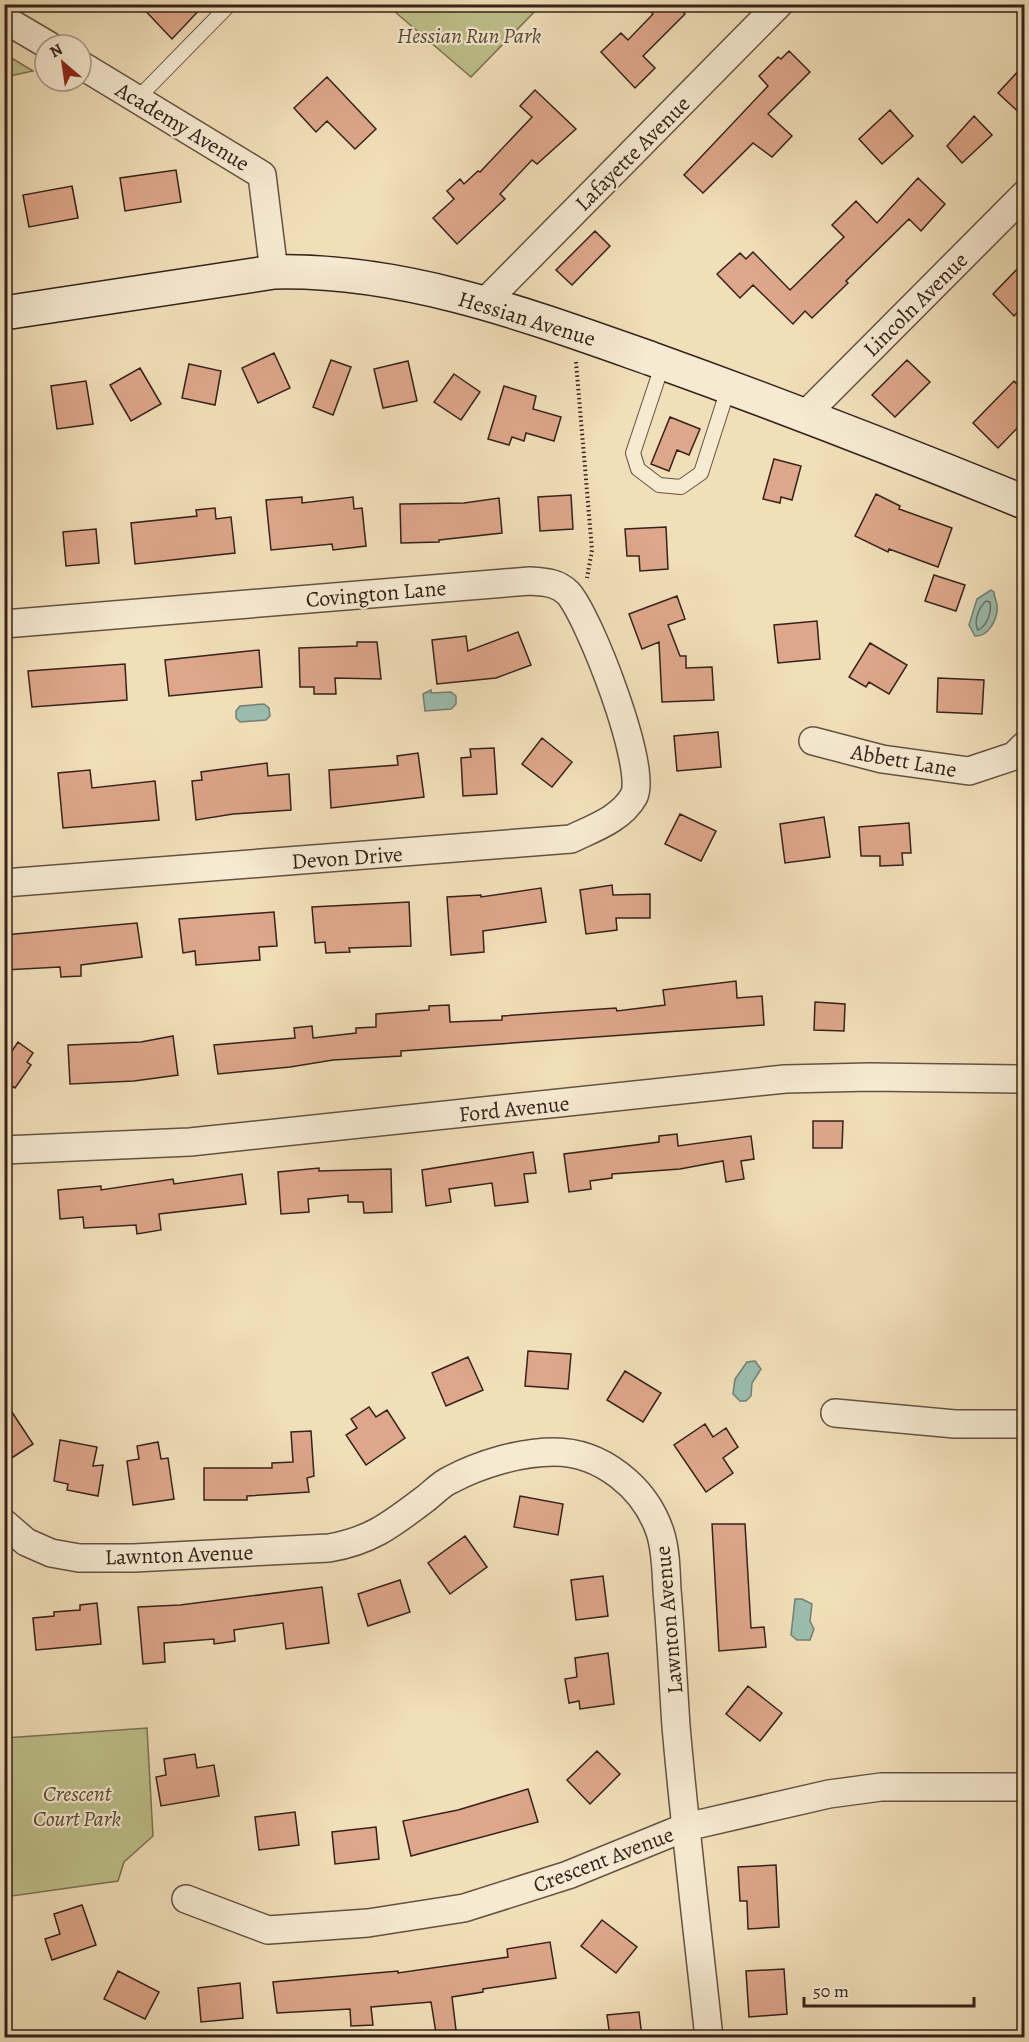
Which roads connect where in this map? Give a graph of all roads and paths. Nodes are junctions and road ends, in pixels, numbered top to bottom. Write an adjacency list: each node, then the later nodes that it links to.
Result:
1 (230, 4): 6 (lane)
2 (779, 4): 9 (street, Lafayette Avenue)
3 (4, 19): 4 (street)
4 (33, 36)
5 (93, 72): 6 (street, Academy Avenue)
6 (137, 99): 8 (street, Academy Avenue)
7 (1024, 195): 14 (street, Lincoln Avenue)
8 (274, 272): 9 (main road, Hessian Avenue); 10 (main road, Hessian Avenue)
9 (485, 302): 11 (main road, Hessian Avenue)
10 (4, 313)
11 (574, 331): 12 (main road, Hessian Avenue); 16 (path)
12 (663, 363): 13 (main road, Hessian Avenue); 13 (lane)
13 (729, 386): 14 (main road, Hessian Avenue)
14 (806, 414): 15 (main road, Hessian Avenue)
15 (1024, 502)
16 (582, 612): 17 (street, Covington Lane); 20 (street, Covington Lane)
17 (4, 624)
18 (813, 741): 19 (street, Abbett Lane)
19 (1024, 746)
20 (633, 756): 21 (street, Devon Drive)
21 (4, 883)
22 (1024, 1079): 23 (street, Ford Avenue)
23 (4, 1150)
24 (835, 1413): 25 (street)
25 (1024, 1424)
26 (4, 1523): 28 (street, Lawnton Avenue)
27 (1024, 1787): 28 (street, Crescent Avenue)
28 (686, 1827): 29 (street, Crescent Avenue); 30 (street, Lawnton Avenue)
29 (186, 1899)
30 (709, 2037)

